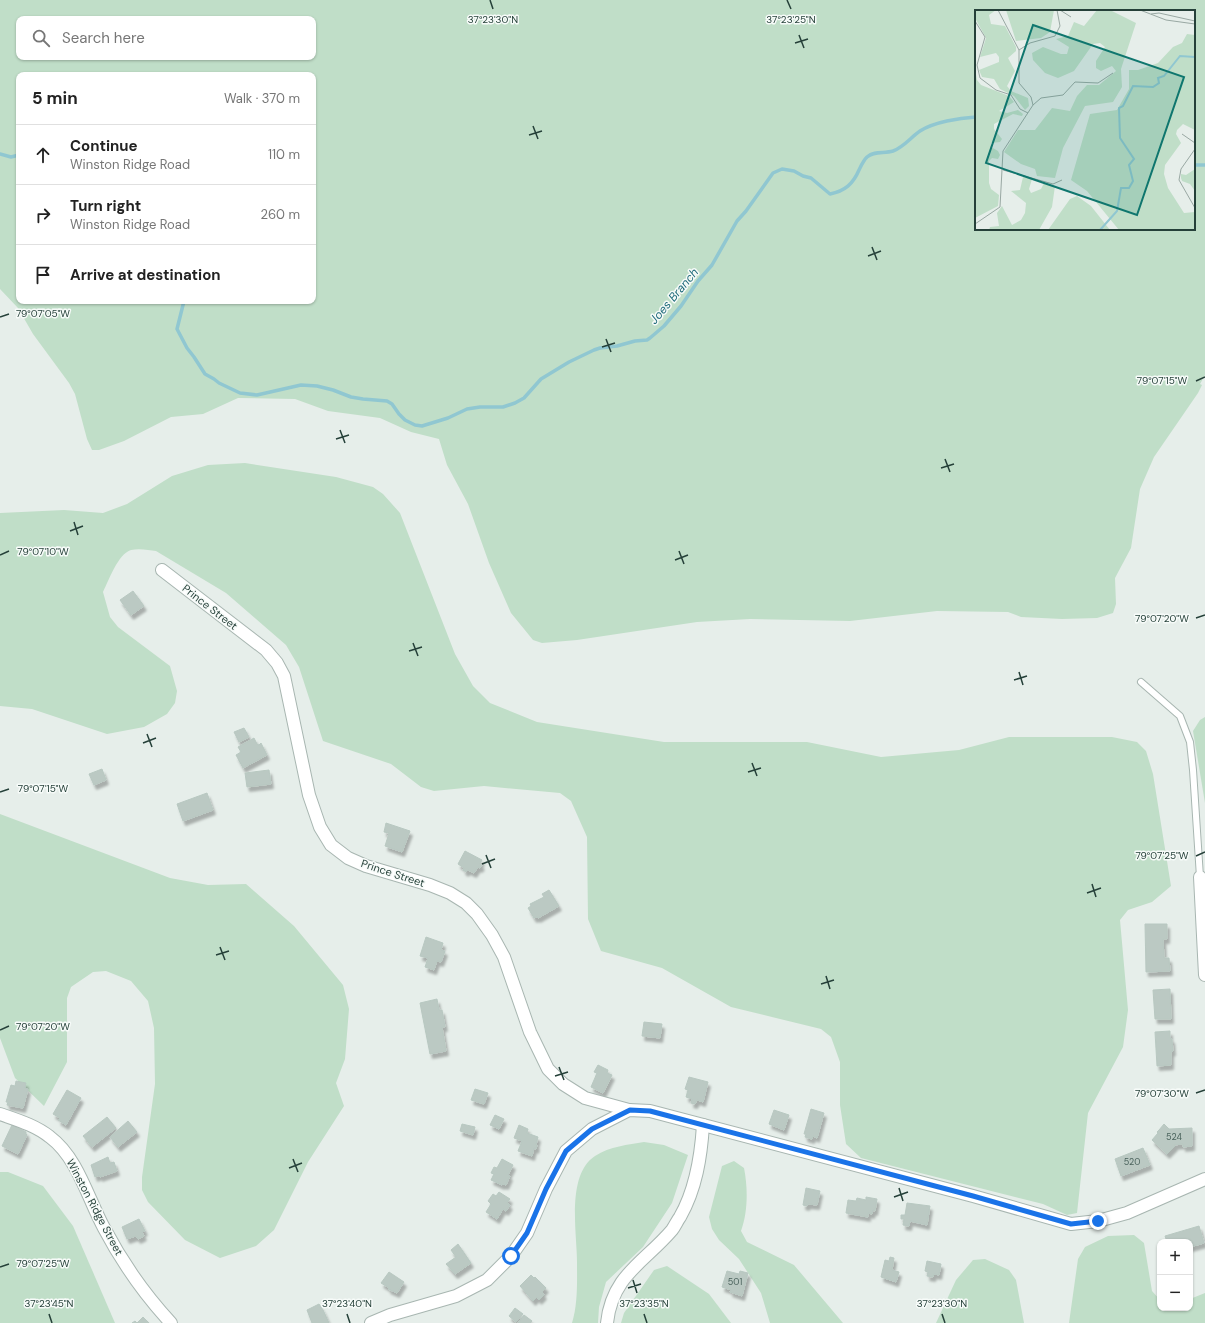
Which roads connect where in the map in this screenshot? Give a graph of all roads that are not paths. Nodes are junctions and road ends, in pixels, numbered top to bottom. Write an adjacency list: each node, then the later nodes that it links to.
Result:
1 (162, 570): 5 (street, Prince Street)
2 (1140, 682): 3 (lane)
3 (1200, 877): 4 (street)
4 (1205, 975)
5 (630, 1110): 7 (street, Prince Street); 10 (street)
6 (0, 1114): 9 (street, Winston Ridge Street)
7 (703, 1125): 8 (street, Prince Street); 11 (street)
8 (1205, 1179)
9 (171, 1323)
10 (371, 1323)
11 (607, 1323)

